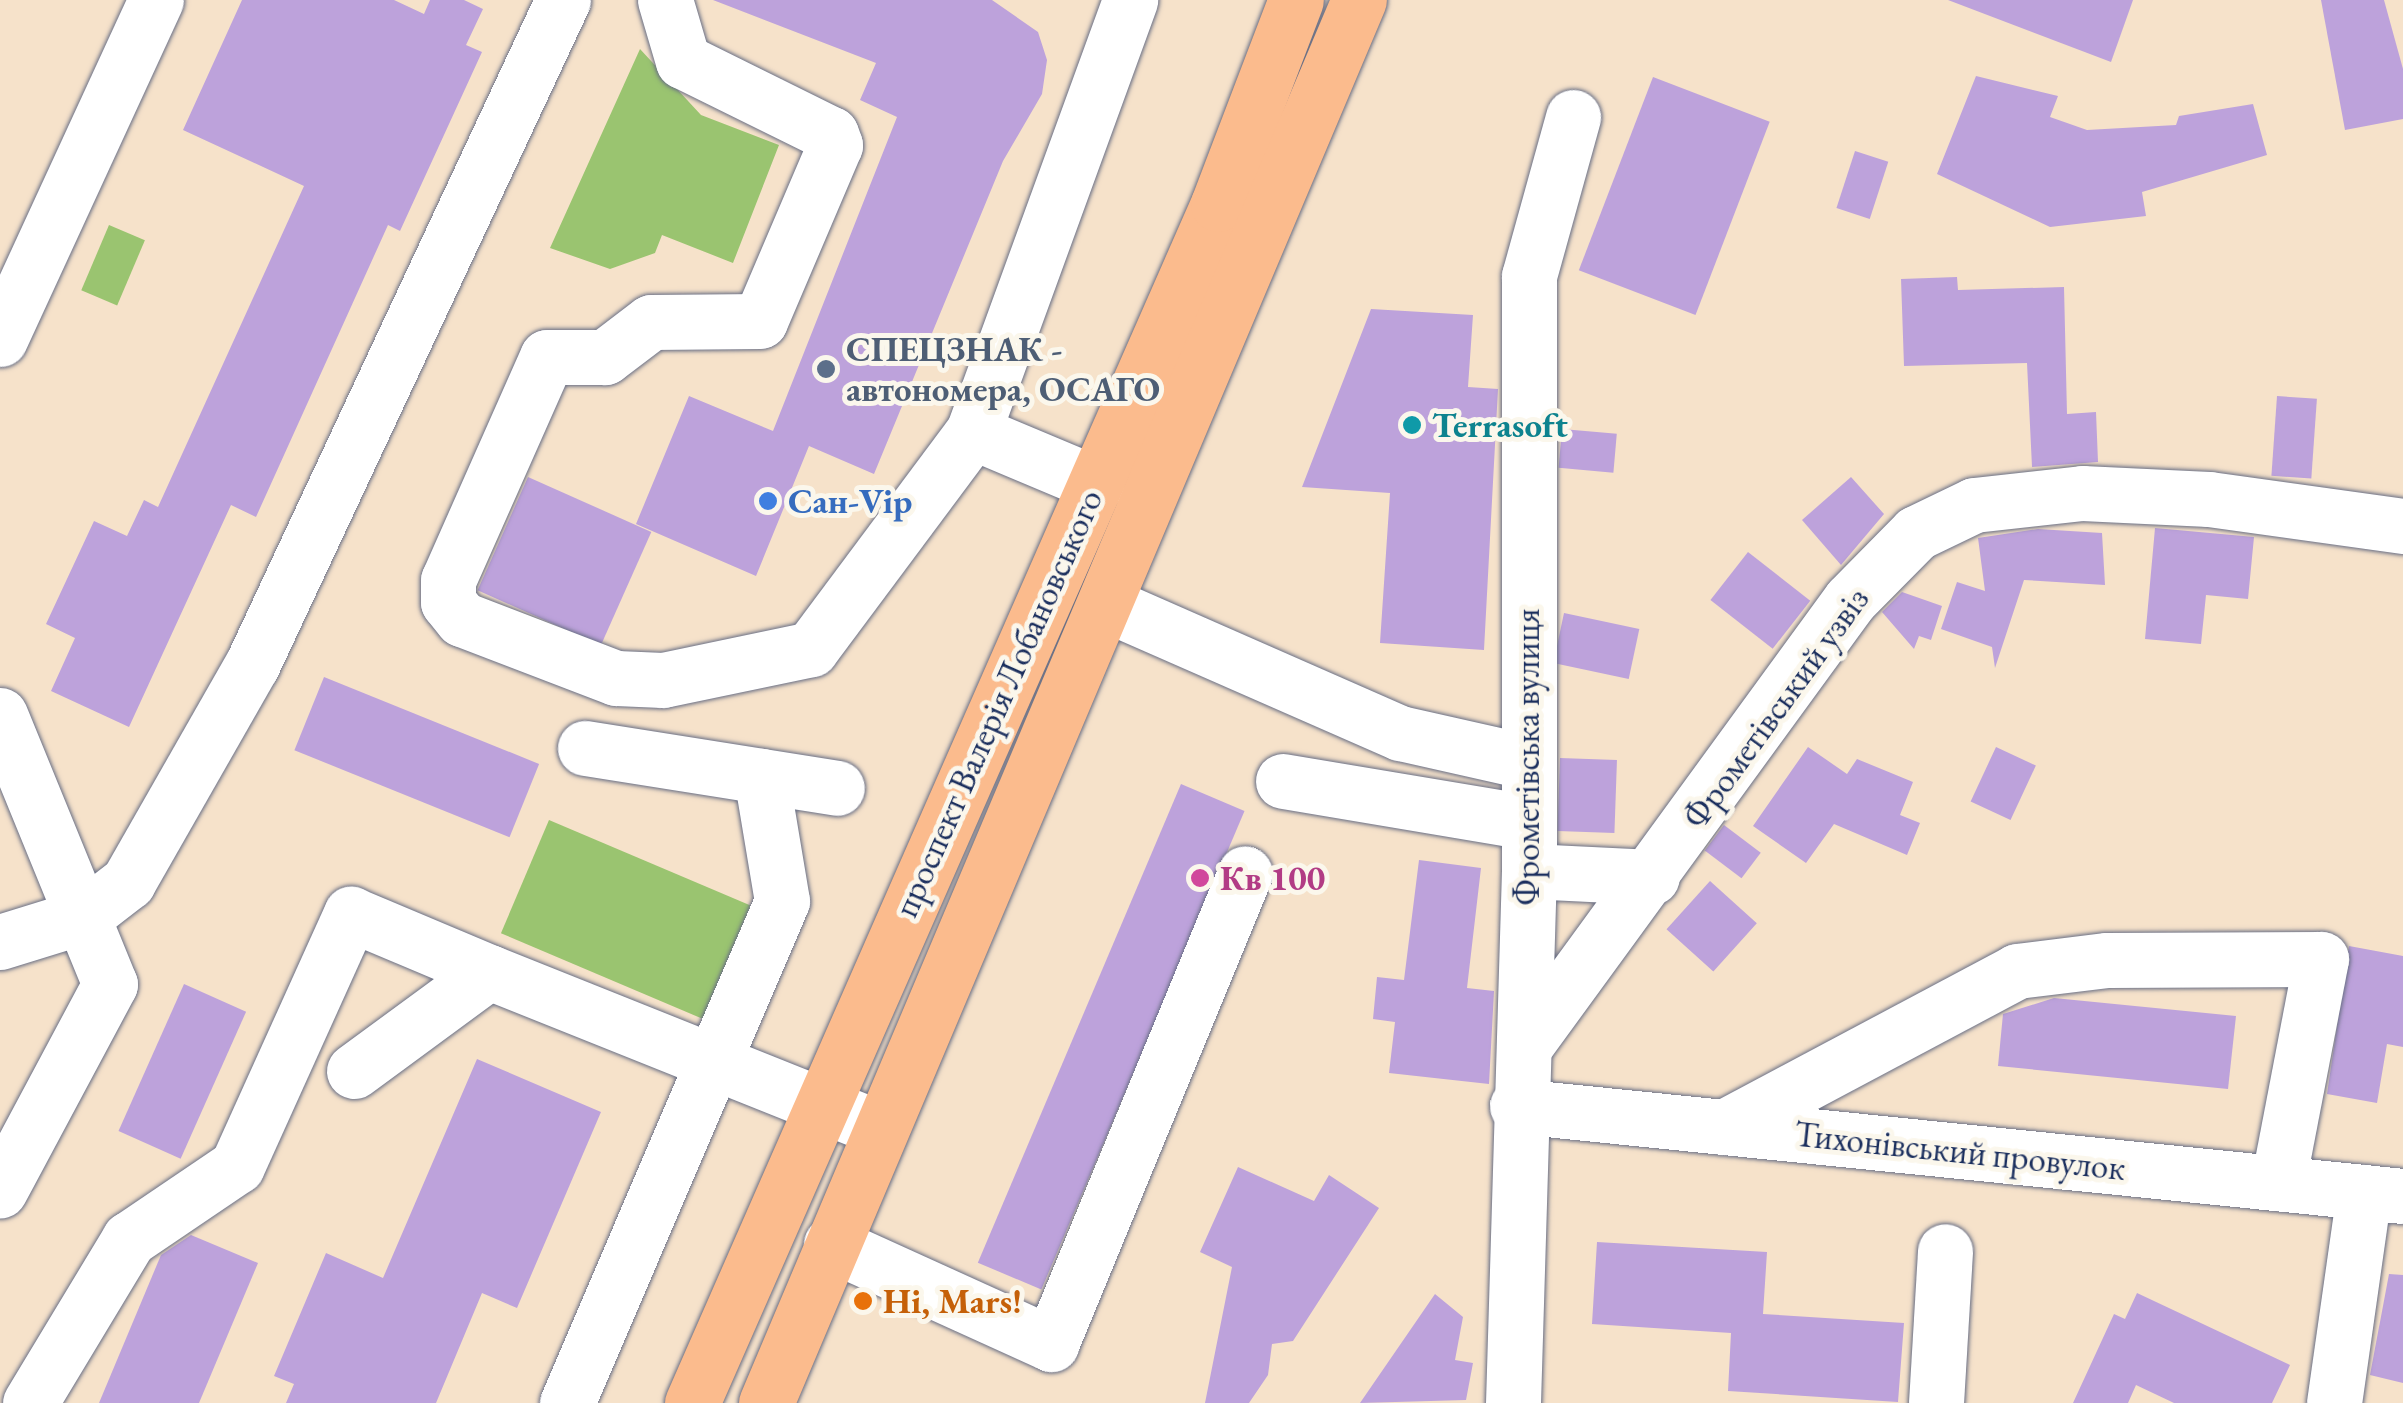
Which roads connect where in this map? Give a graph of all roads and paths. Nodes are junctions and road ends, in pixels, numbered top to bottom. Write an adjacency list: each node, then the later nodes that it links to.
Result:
1 (156, 0): 8 (street)
2 (563, 0): 22 (street)
3 (665, 0): 9 (street)
4 (1130, 0): 9 (street)
5 (1296, 0): 10 (main road, проспект Валерія Лобановського)
6 (1359, 0): 12 (main road, проспект Валерія Лобановського)
7 (1573, 117): 15 (street, Фрометівська вулиця)
8 (0, 339)
9 (973, 432): 10 (street)
10 (1096, 484): 28 (main road, проспект Валерія Лобановського)
11 (2403, 526): 21 (street, Фрометівський узвіз)
12 (1106, 604): 15 (street); 31 (main road, проспект Валерія Лобановського)
13 (0, 715): 22 (street)
14 (584, 748): 16 (street)
15 (1529, 762): 19 (street, Фрометівська вулиця)
16 (761, 776): 18 (street); 26 (street)
17 (1283, 782): 19 (street)
18 (837, 788)
19 (1529, 846): 21 (street); 25 (street, Фрометівська вулиця)
20 (1245, 873): 35 (street)
21 (1652, 877): 25 (street, Фрометівський узвіз)
22 (84, 916): 23 (street); 33 (street)
23 (0, 942)
24 (489, 972): 26 (street); 27 (street); 37 (street)
25 (1524, 1046): 29 (street, Фрометівська вулиця)
26 (714, 1064): 28 (street); 38 (street)
27 (354, 1071)
28 (818, 1106): 31 (street); 39 (main road, проспект Валерія Лобановського)
29 (1517, 1106): 30 (street, Тихонівський провулок); 41 (street, Фрометівська вулиця)
30 (1724, 1127): 32 (street, Тихонівський провулок); 32 (street)
31 (881, 1129): 35 (main road, проспект Валерія Лобановського)
32 (2278, 1183): 34 (street, Тихонівський провулок)
33 (0, 1190)
34 (2383, 1194): 43 (street)
35 (831, 1244): 40 (main road, проспект Валерія Лобановського)
36 (1944, 1251): 42 (street)
37 (30, 1403)
38 (566, 1403)
39 (692, 1403)
40 (766, 1403)
41 (1514, 1403)
42 (1936, 1403)
43 (2334, 1403)

